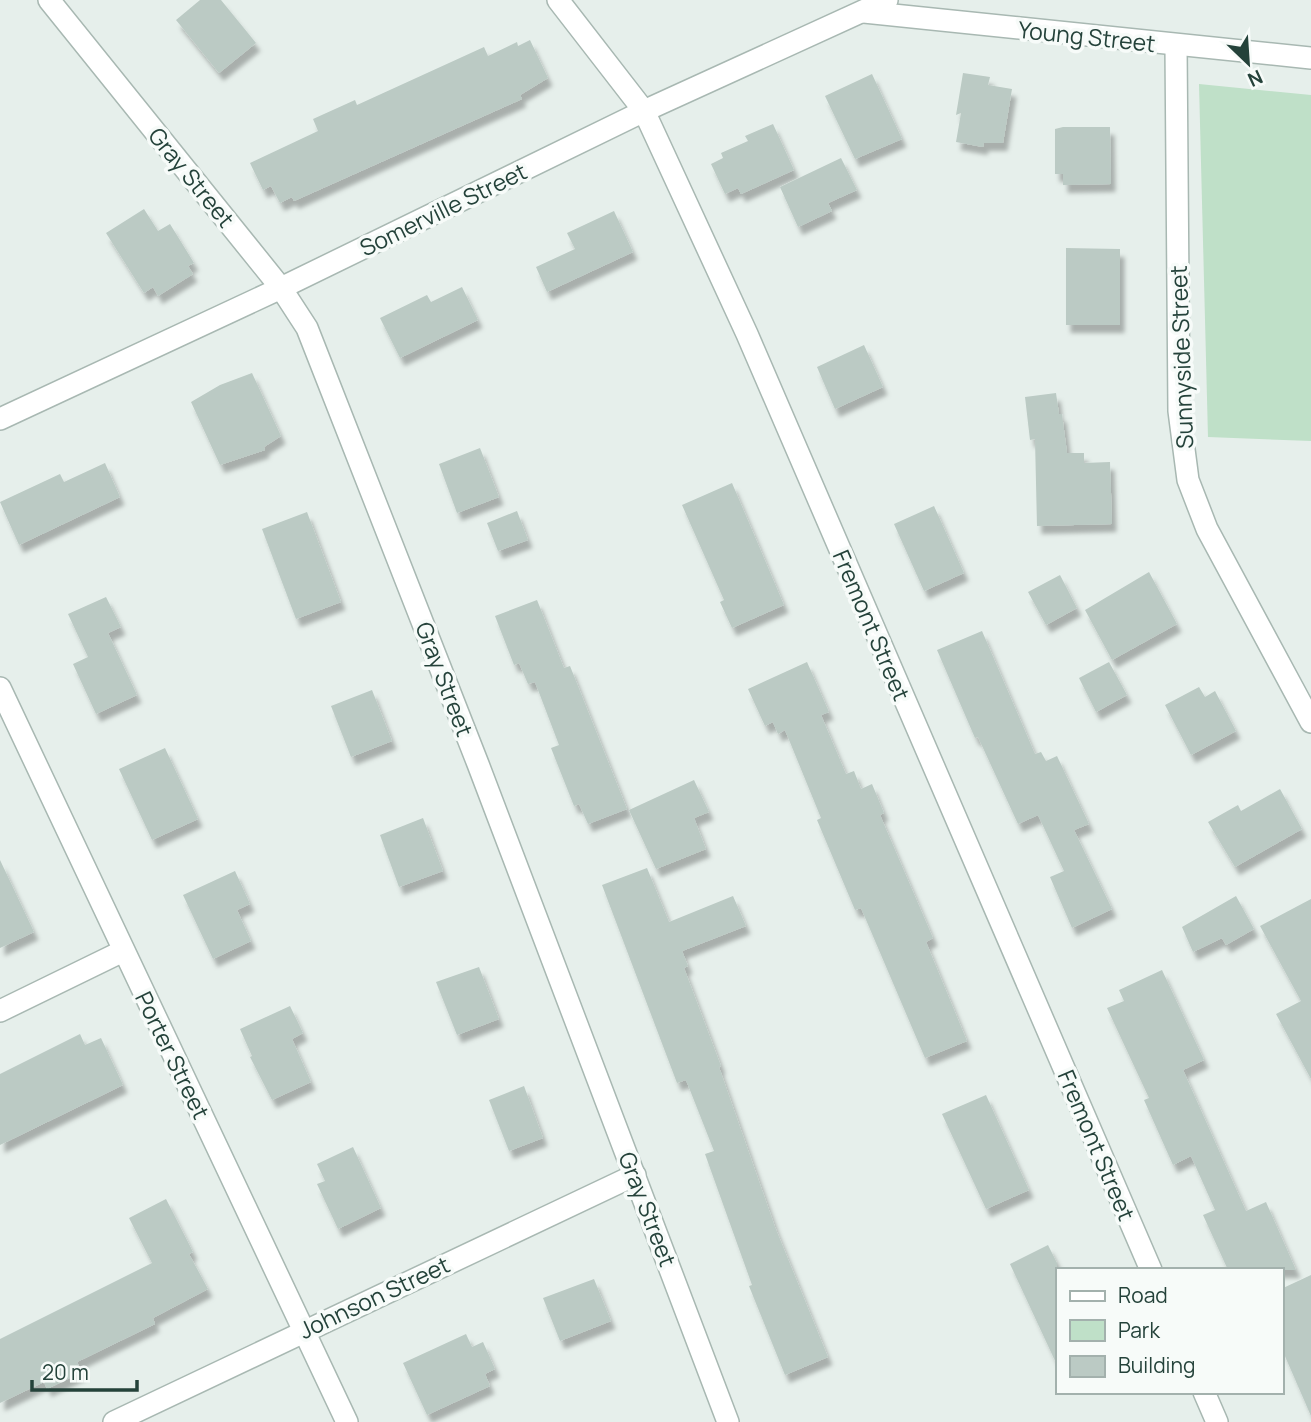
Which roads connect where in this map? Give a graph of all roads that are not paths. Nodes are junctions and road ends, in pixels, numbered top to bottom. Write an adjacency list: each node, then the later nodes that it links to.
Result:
1 (49, 0): 8 (street, Gray Street)
2 (558, 0): 7 (street, Fremont Street)
3 (887, 0): 4 (street, Somerville Street)
4 (862, 12): 5 (street, Young Street); 7 (street, Somerville Street)
5 (1176, 46): 6 (street, Young Street); 11 (street, Sunnyside Street)
6 (1311, 58)
7 (644, 111): 8 (street, Somerville Street); 15 (street, Fremont Street)
8 (281, 288): 9 (street, Somerville Street); 14 (street, Gray Street)
9 (0, 419)
10 (0, 688): 12 (street, Porter Street)
11 (1311, 722)
12 (123, 951): 13 (street); 16 (street, Porter Street)
13 (0, 1010)
14 (635, 1175): 16 (street, Johnson Street); 20 (street, Gray Street)
15 (1150, 1268)
16 (304, 1330): 18 (street, Johnson Street); 19 (street, Porter Street)
17 (1205, 1394): 21 (street)
18 (114, 1422)
19 (347, 1422)
20 (727, 1422)
21 (1217, 1422)

